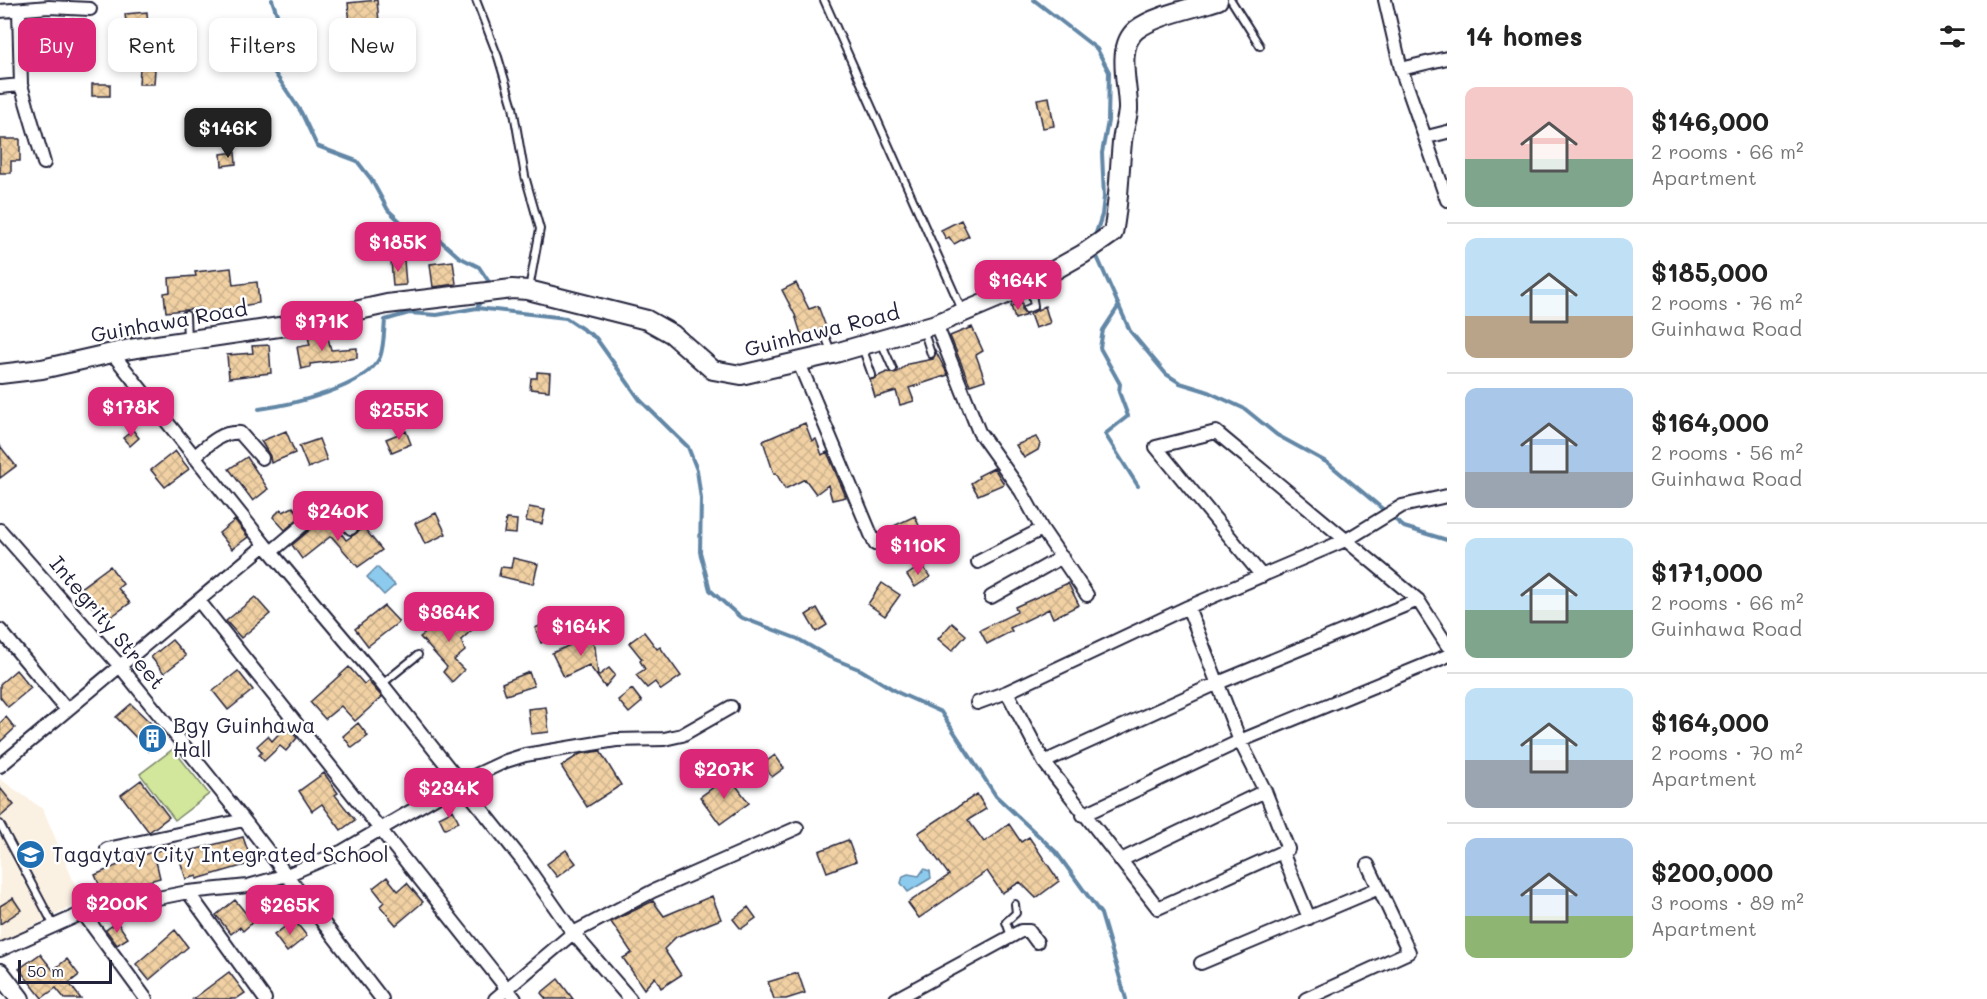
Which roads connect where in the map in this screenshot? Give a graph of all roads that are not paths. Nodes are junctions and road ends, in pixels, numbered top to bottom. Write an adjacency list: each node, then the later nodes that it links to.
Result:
1 (477, 0): 20 (lane)
2 (824, 0): 22 (lane)
3 (1218, 0): 19 (street, Guinhawa Road)
4 (1231, 0): 10 (lane)
5 (1384, 0): 12 (street)
6 (61, 4): 7 (street); 8 (street)
7 (90, 9)
8 (19, 10): 9 (street); 13 (street)
9 (0, 11)
10 (1260, 46)
11 (1447, 58): 12 (street)
12 (1401, 69): 16 (street)
13 (21, 85): 14 (street); 17 (street)
14 (0, 87)
15 (1447, 132): 16 (street)
16 (1427, 137): 18 (street)
17 (44, 163)
18 (1447, 200)
19 (1030, 284): 21 (lane); 22 (street, Guinhawa Road)
20 (528, 290): 26 (street, Guinhawa Road); 32 (street, Guinhawa Road)
21 (1027, 309)
22 (963, 314): 24 (street, Guinhawa Road)
23 (186, 315): 26 (lane)
24 (930, 326): 27 (street, Guinhawa Road); 31 (lane); 41 (street)
25 (825, 336): 30 (lane)
26 (187, 340): 29 (street, Guinhawa Road)
27 (881, 341): 28 (street, Guinhawa Road); 33 (lane)
28 (862, 346): 30 (street, Guinhawa Road); 35 (lane)
29 (112, 352): 34 (street, Guinhawa Road); 36 (street)
30 (832, 354): 32 (street, Guinhawa Road)
31 (931, 354)
32 (799, 363): 43 (street)
33 (893, 369)
34 (0, 374)
35 (872, 375)
36 (194, 457): 37 (street); 44 (street)
37 (262, 458)
38 (1447, 496): 42 (street)
39 (351, 528): 44 (street)
40 (0, 530): 57 (street, Integrity Street)
41 (1042, 530): 45 (street); 46 (street)
42 (1348, 539): 47 (street); 47 (street); 50 (street)
43 (875, 544)
44 (268, 549): 51 (street); 59 (street)
45 (1062, 557): 48 (street); 49 (street)
46 (978, 562)
47 (1262, 576): 52 (street)
48 (1087, 595)
49 (991, 597)
50 (1418, 600): 54 (street); 58 (street)
51 (199, 601): 57 (street); 73 (street)
52 (1188, 607): 58 (street); 60 (street)
53 (0, 630): 63 (street)
54 (1447, 645)
55 (418, 654): 59 (lane)
56 (1447, 657): 64 (street)
57 (119, 665): 63 (street); 70 (street, Integrity Street)
58 (1218, 683): 64 (street); 65 (street)
59 (382, 684): 67 (street)
60 (1007, 692): 61 (street); 65 (street)
61 (977, 703)
62 (731, 707): 67 (street)
63 (67, 710): 66 (street)
64 (1240, 741): 68 (street); 69 (street)
65 (1044, 762): 69 (street)
66 (0, 766)
67 (461, 782): 73 (street); 85 (street)
68 (1264, 791): 75 (street); 76 (street)
69 (1083, 815): 76 (street)
70 (244, 820): 74 (street); 78 (street, Integrity Street)
71 (0, 824): 84 (lane)
72 (796, 828): 85 (street)
73 (383, 830): 78 (street); 91 (street)
74 (107, 849)
75 (1282, 852): 76 (street); 83 (street)
76 (1121, 860)
77 (1368, 865): 79 (street)
78 (287, 875): 80 (street); 95 (street, Integrity Street)
79 (1379, 888): 83 (street); 99 (street)
80 (188, 892): 82 (street); 94 (street)
81 (1015, 904): 86 (lane)
82 (83, 913): 84 (street); 93 (street)
83 (1309, 918): 89 (street)
84 (54, 926): 88 (street)
85 (573, 933): 91 (street); 97 (street)
86 (1011, 936): 87 (street); 98 (street)
87 (1036, 942)
88 (0, 950)
89 (1201, 963)
90 (0, 973): 92 (street)
91 (511, 994): 96 (street)
92 (20, 999)
93 (146, 999)
94 (265, 999)
95 (382, 999)
96 (495, 999)
97 (630, 999)
98 (896, 999)
99 (1306, 999)

